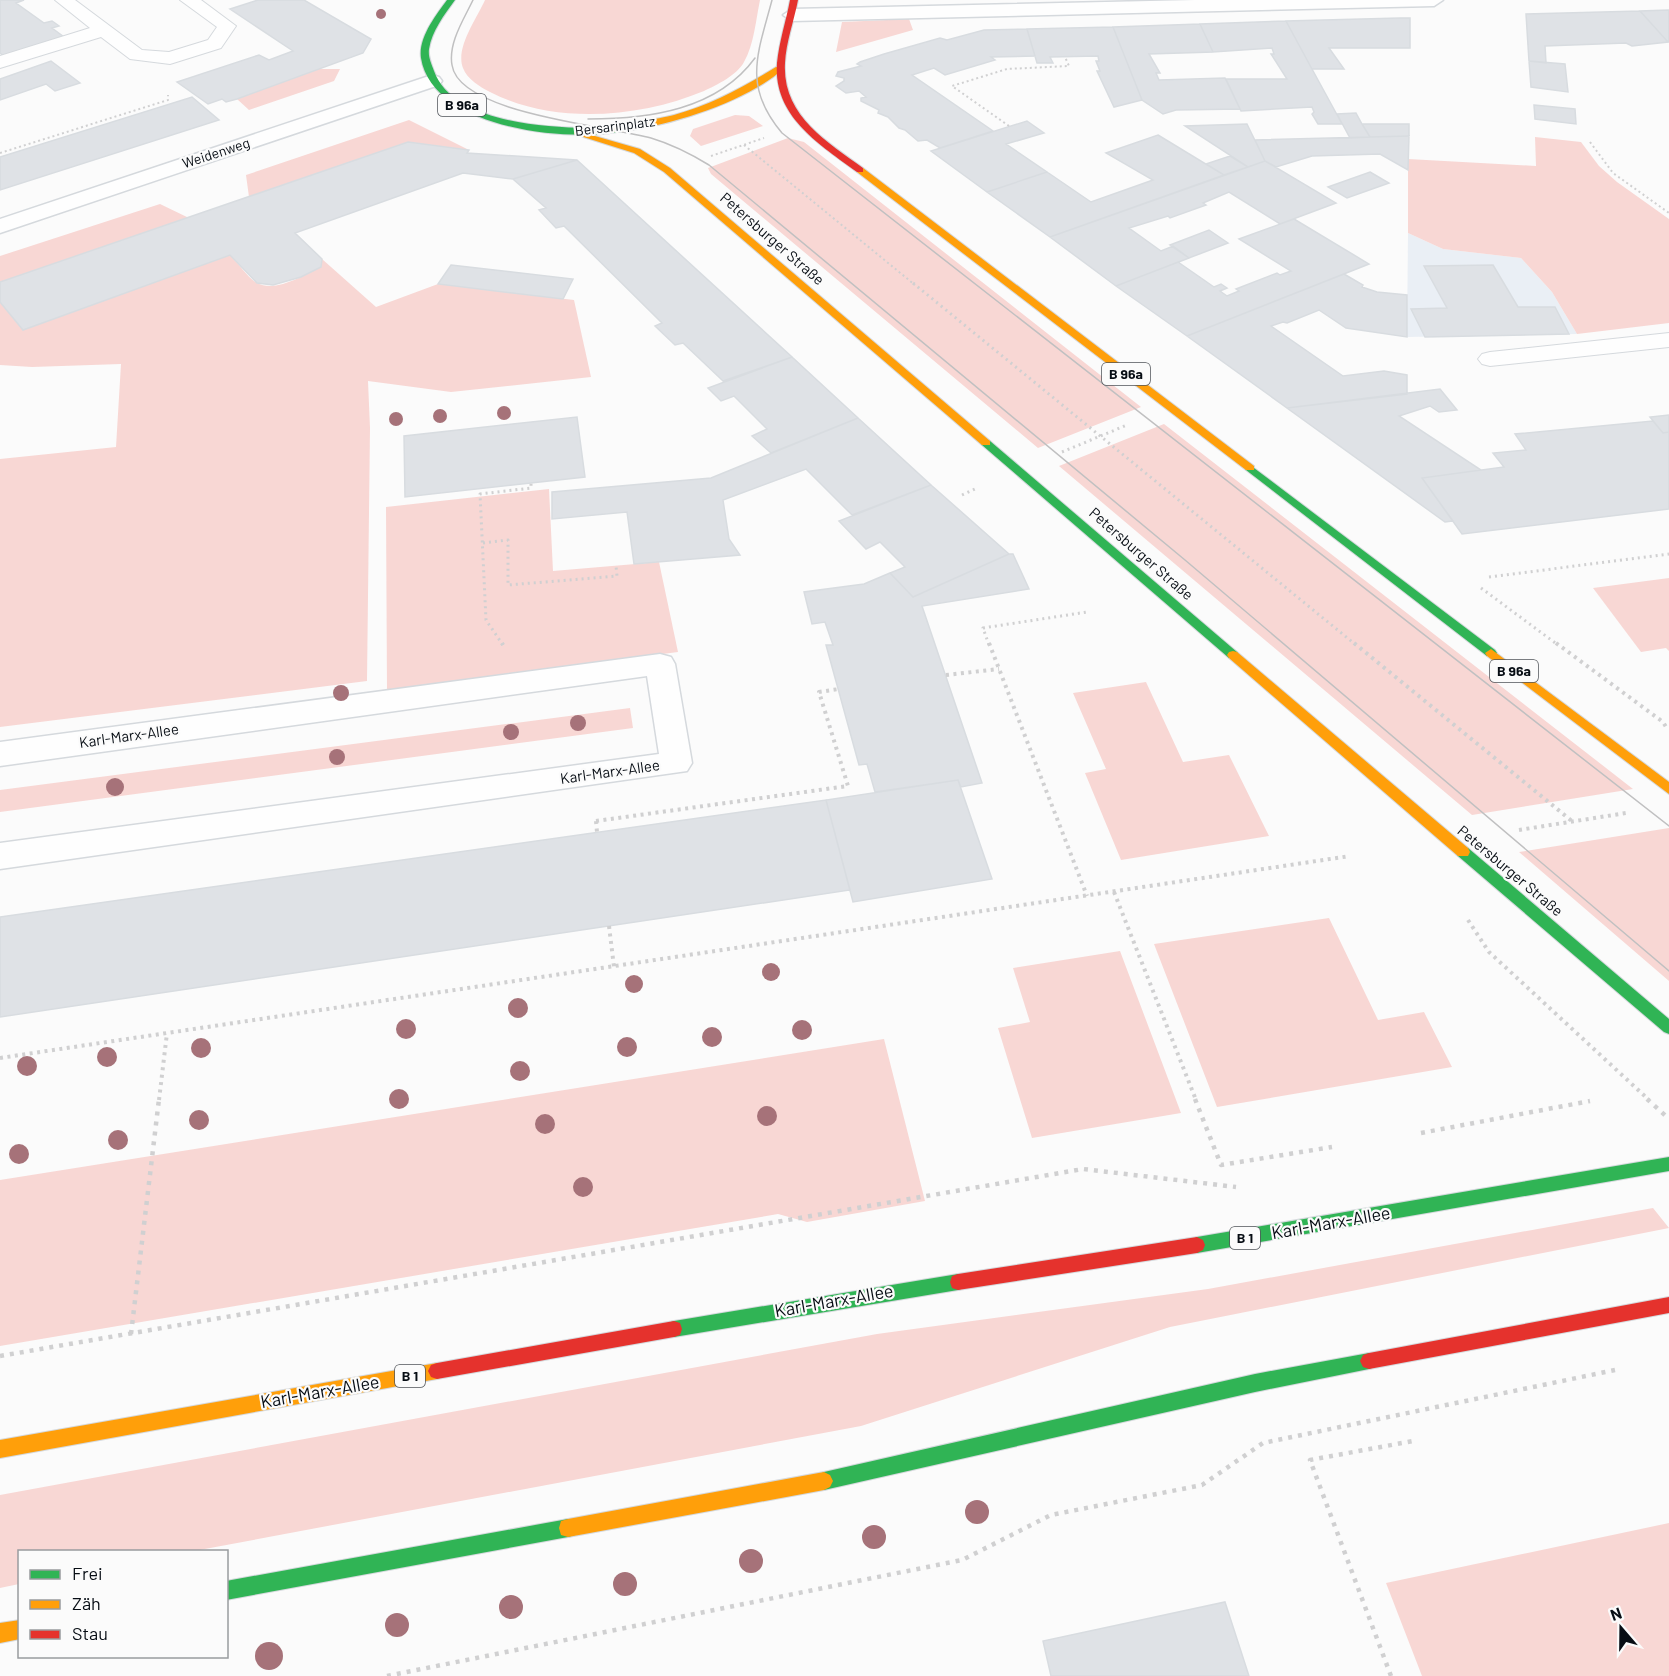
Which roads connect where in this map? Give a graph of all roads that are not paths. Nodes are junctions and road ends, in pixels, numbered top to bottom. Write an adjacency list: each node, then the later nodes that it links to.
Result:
1 (64, 0): 6 (lane)
2 (189, 0): 6 (lane)
3 (1434, 0): 5 (street)
4 (447, 2): 9 (main road, B 96a)
5 (793, 7): 8 (main road, B 96a)
6 (104, 30): 7 (lane)
7 (0, 62)
8 (779, 69): 10 (main road, Bersarinplatz); 15 (main road, B 96a)
9 (432, 81): 10 (main road, Bersarinplatz / B 96a); 11 (street, Weidenweg)
10 (577, 132): 17 (main road, Petersburger Straße / B 96a)
11 (0, 226)
12 (1669, 340): 13 (lane)
13 (1490, 359)
14 (0, 754): 16 (street, Karl-Marx-Allee)
15 (1669, 789)
16 (0, 856)
17 (1669, 1028)
18 (1669, 1164): 20 (main road, Karl-Marx-Allee / B 1)
19 (1669, 1305): 21 (main road)
20 (0, 1449)
21 (228, 1591)
22 (18, 1629): 23 (main road)
23 (0, 1633)

